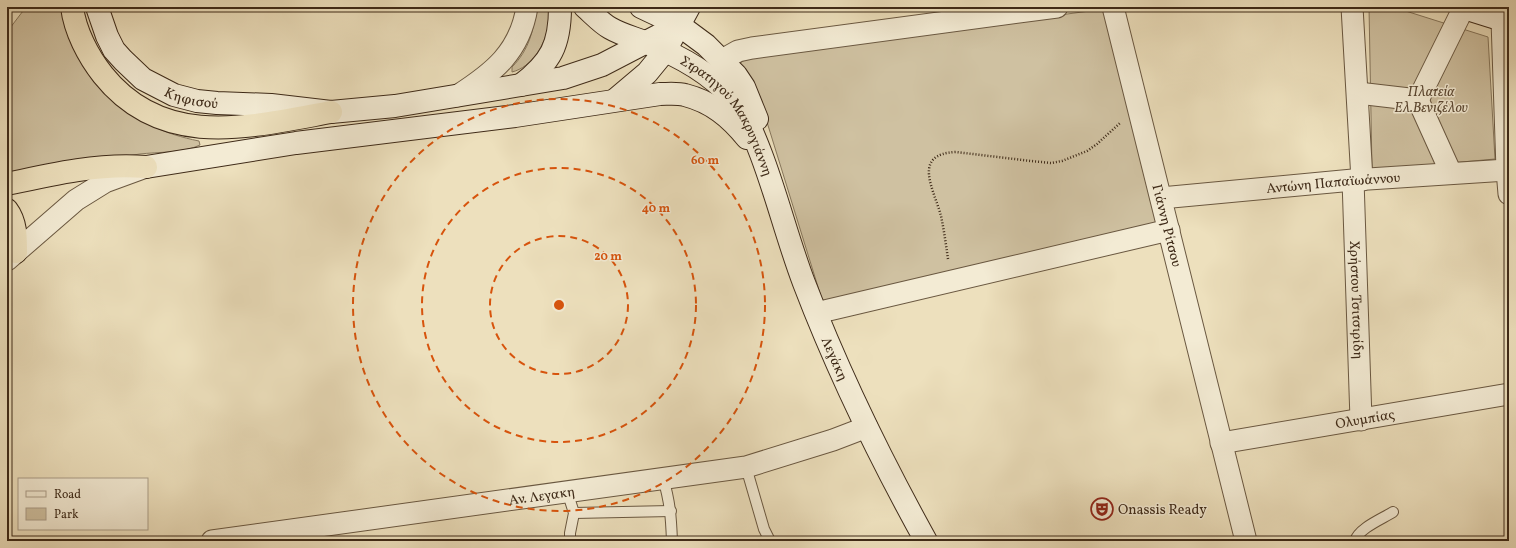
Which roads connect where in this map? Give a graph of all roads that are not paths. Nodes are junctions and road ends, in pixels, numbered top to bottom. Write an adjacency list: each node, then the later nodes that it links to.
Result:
1 (72, 7): 21 (highway)
2 (97, 7): 21 (street, Κηφισού)
3 (527, 7): 18 (street)
4 (560, 7): 16 (street)
5 (584, 7): 13 (street, Στρατηγού Μακρυγιάννη)
6 (641, 7): 11 (street, Στρατηγού Μακρυγιάννη)
7 (1057, 7): 15 (street)
8 (1113, 7): 29 (street, Γιάννη Ρίτσου)
9 (1352, 7): 17 (street, Χρήστου Τσιτσιρίδη)
10 (1463, 7): 12 (street); 20 (street)
11 (684, 16): 13 (street, Κηφισού); 14 (street); 15 (street, Στρατηγού Μακρυγιάννη)
12 (1505, 21): 24 (street)
13 (645, 42): 14 (street, Στρατηγού Μακρυγιάννη); 16 (street, Κηφισού)
14 (665, 51): 19 (street); 23 (street, Στρατηγού Μακρυγιάννη)
15 (722, 60): 23 (street, Στρατηγού Μακρυγιάννη)
16 (520, 86): 18 (street, Κηφισού)
17 (1358, 93): 20 (street); 26 (street, Χρήστου Τσιτσιρίδη)
18 (457, 96): 21 (street, Κηφισού)
19 (615, 100): 22 (street); 23 (street)
20 (1418, 100): 25 (street)
21 (331, 112)
22 (146, 167): 27 (highway); 32 (street)
23 (766, 167): 33 (street, Λεγάκη)
24 (1507, 170): 25 (street, Αντώνη Παπαϊωάννου); 28 (street)
25 (1451, 173): 26 (street, Αντώνη Παπαϊωάννου)
26 (1358, 180): 29 (street, Αντώνη Παπαϊωάννου); 35 (street, Χρήστου Τσιτσιρίδη)
27 (7, 184)
28 (1509, 194)
29 (1161, 198): 31 (street, Γιάννη Ρίτσου)
30 (7, 210): 32 (highway)
31 (1169, 230): 33 (street); 37 (street, Γιάννη Ρίτσου)
32 (12, 256)
33 (816, 313): 36 (street, Λεγάκη)
34 (1509, 394): 35 (street, Ολυμπίας)
35 (1361, 420): 37 (street, Ολυμπίας)
36 (867, 427): 38 (street, Αν. Λεγακη); 48 (street, Λεγάκη)
37 (1221, 443): 49 (street, Γιάννη Ρίτσου)
38 (746, 467): 39 (street, Αν. Λεγακη); 47 (lane)
39 (663, 478): 40 (street, Αν. Λεγακη); 41 (lane)
40 (567, 491): 43 (lane); 44 (street, Αν. Λεγακη)
41 (671, 511): 43 (lane); 46 (lane)
42 (1393, 512): 50 (lane)
43 (574, 513): 45 (lane)
44 (212, 541)
45 (570, 541)
46 (672, 541)
47 (770, 541)
48 (926, 541)
49 (1246, 541)
50 (1355, 541)

